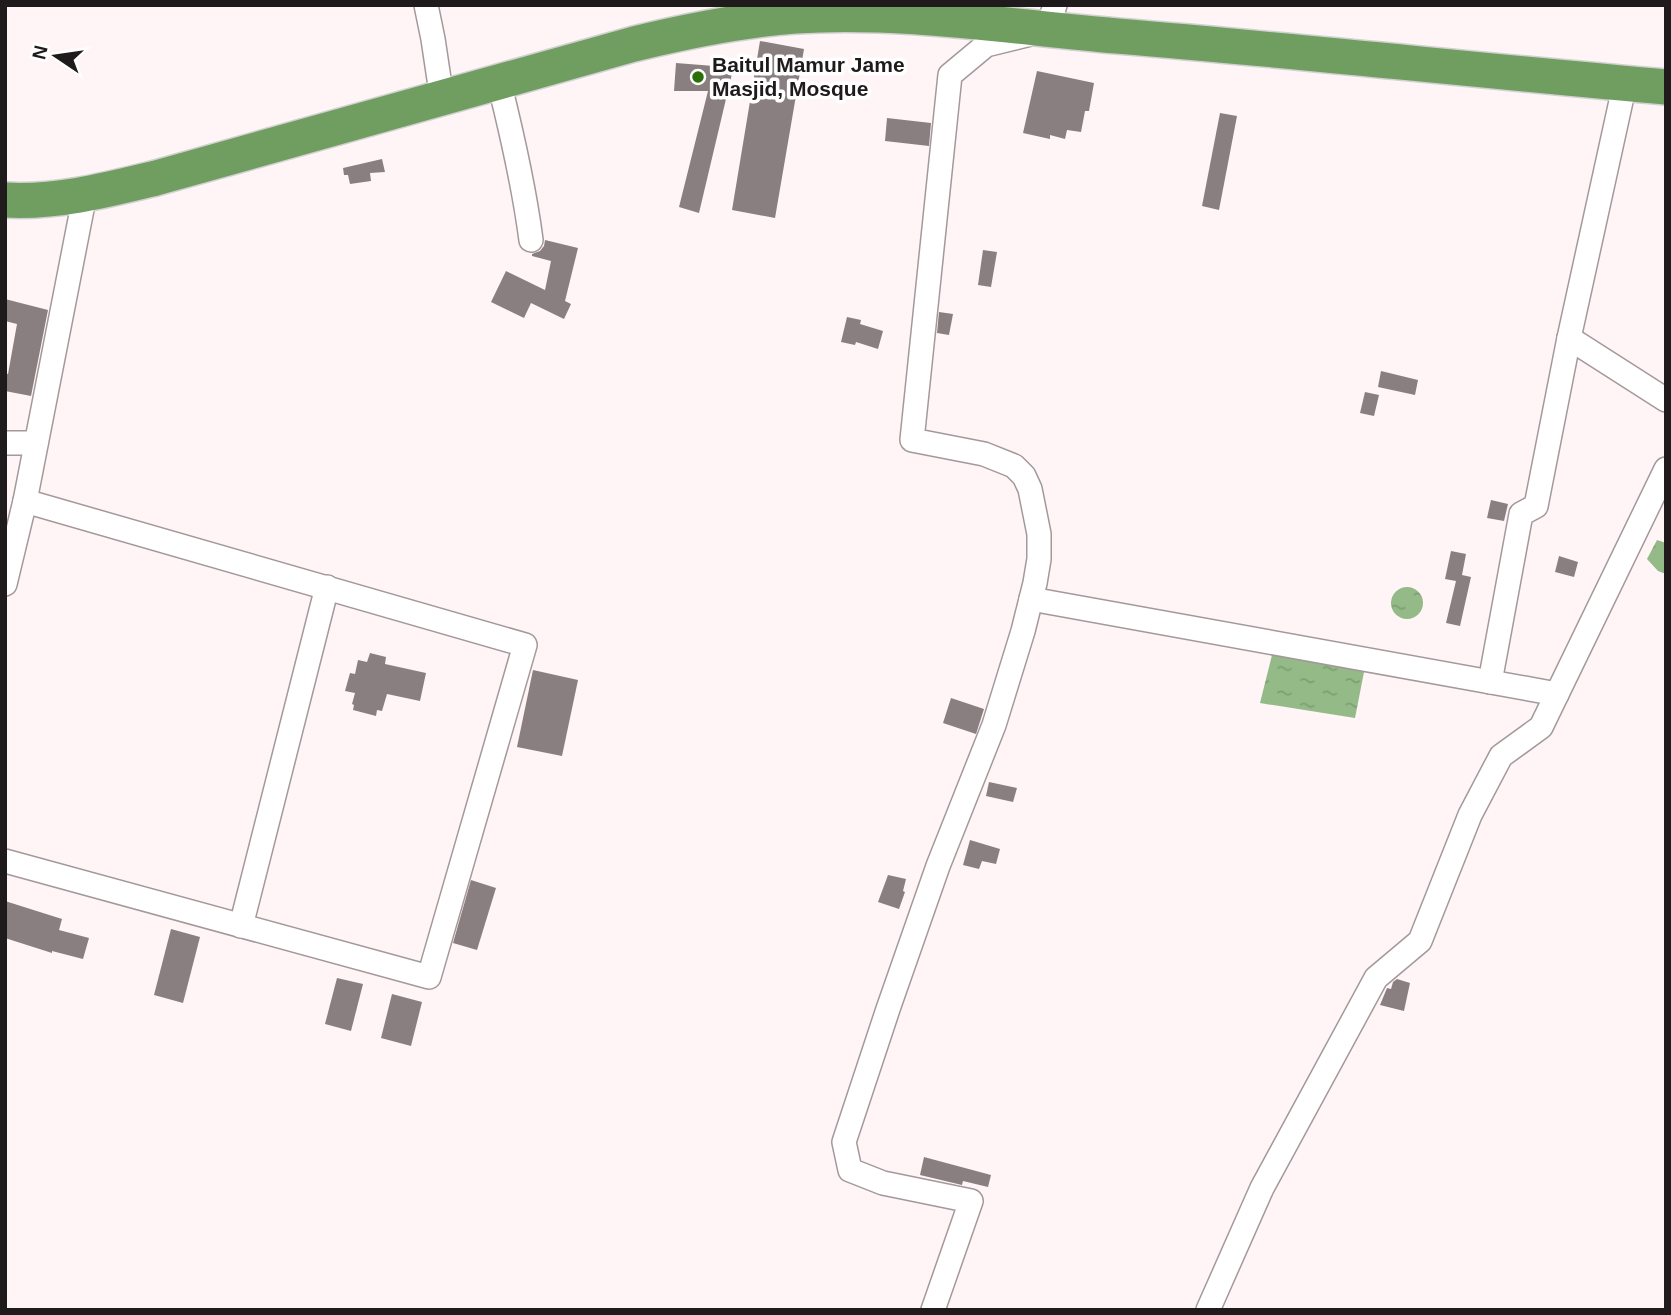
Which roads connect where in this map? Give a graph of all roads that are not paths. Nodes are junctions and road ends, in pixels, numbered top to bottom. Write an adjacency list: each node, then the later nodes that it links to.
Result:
1 (426, 5): 6 (street)
2 (1051, 18): 3 (highway); 4 (highway); 19 (street)
3 (499, 82): 6 (highway); 9 (street)
4 (1625, 83): 5 (highway); 10 (street)
5 (1666, 87)
6 (442, 99): 7 (highway)
7 (85, 194): 8 (highway); 13 (street)
8 (5, 200)
9 (531, 240)
10 (1569, 338): 11 (street); 20 (street)
11 (1666, 400)
12 (5, 443): 13 (street)
13 (36, 443): 15 (street)
14 (1666, 469): 21 (street)
15 (25, 500): 16 (street); 18 (street)
16 (11, 536): 17 (street)
17 (5, 584)
18 (327, 587): 23 (street); 23 (street)
19 (1031, 599): 20 (street); 24 (street)
20 (1490, 682): 21 (street)
21 (1557, 694): 25 (street)
22 (5, 861): 23 (street)
23 (241, 926)
24 (935, 1309)
25 (1208, 1310)

